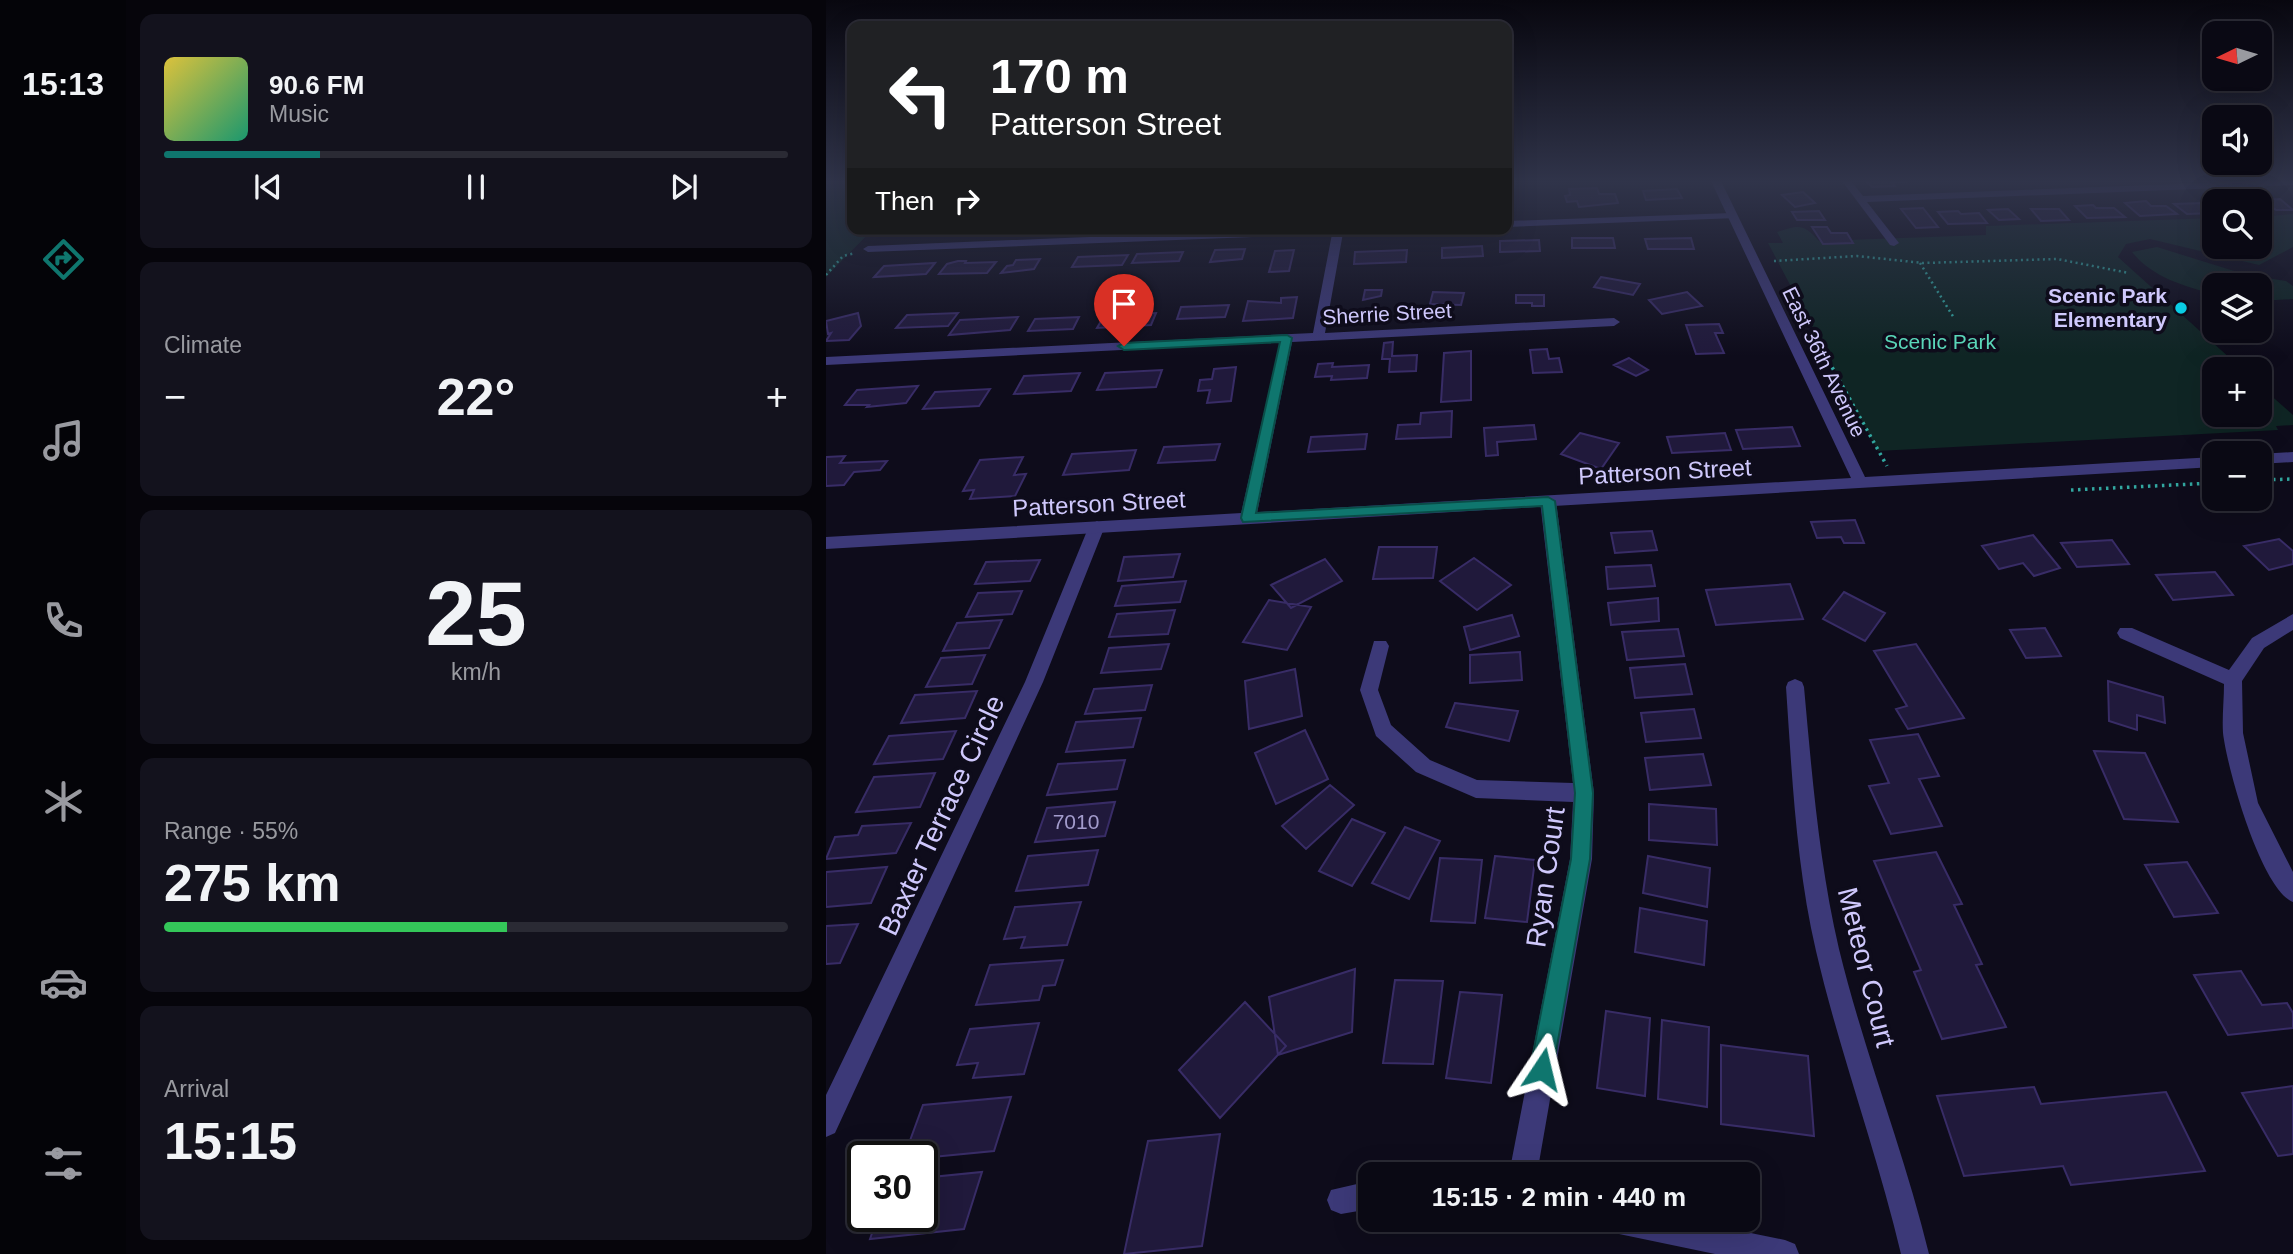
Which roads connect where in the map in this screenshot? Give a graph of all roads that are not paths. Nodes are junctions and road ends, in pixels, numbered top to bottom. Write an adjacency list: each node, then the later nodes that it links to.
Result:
1 (1103, 240): 6 (street)
2 (1336, 240): 8 (street)
3 (1743, 240): 14 (street, East 36th Avenue)
4 (1891, 240): 5 (street)
5 (1894, 243)
6 (868, 249)
7 (1614, 322): 8 (street, Sherrie Street)
8 (1318, 337): 9 (street, Sherrie Street)
9 (1287, 338): 10 (street, Sherrie Street); 16 (street)
10 (826, 361)
11 (2293, 457): 12 (street)
12 (2272, 458)
13 (2202, 463): 14 (street, Patterson Street)
14 (1861, 484): 15 (street, Patterson Street)
15 (1548, 501): 16 (street, Patterson Street); 24 (street, Ryan Court)
16 (1248, 518): 17 (street, Patterson Street)
17 (1097, 526): 18 (street, Patterson Street); 26 (street, Baxter Terrace Circle)
18 (826, 543)
19 (2293, 621): 22 (street)
20 (2126, 633): 22 (street)
21 (1380, 646): 24 (street)
22 (2233, 680): 25 (street)
23 (1795, 687): 32 (street, Meteor Court)
24 (1584, 793): 27 (street, Ryan Court)
25 (2293, 891)
26 (826, 1124)
27 (1525, 1162)
28 (1358, 1197): 29 (street)
29 (1341, 1200)
30 (1678, 1232): 31 (street)
31 (1785, 1254)
32 (1915, 1254)

